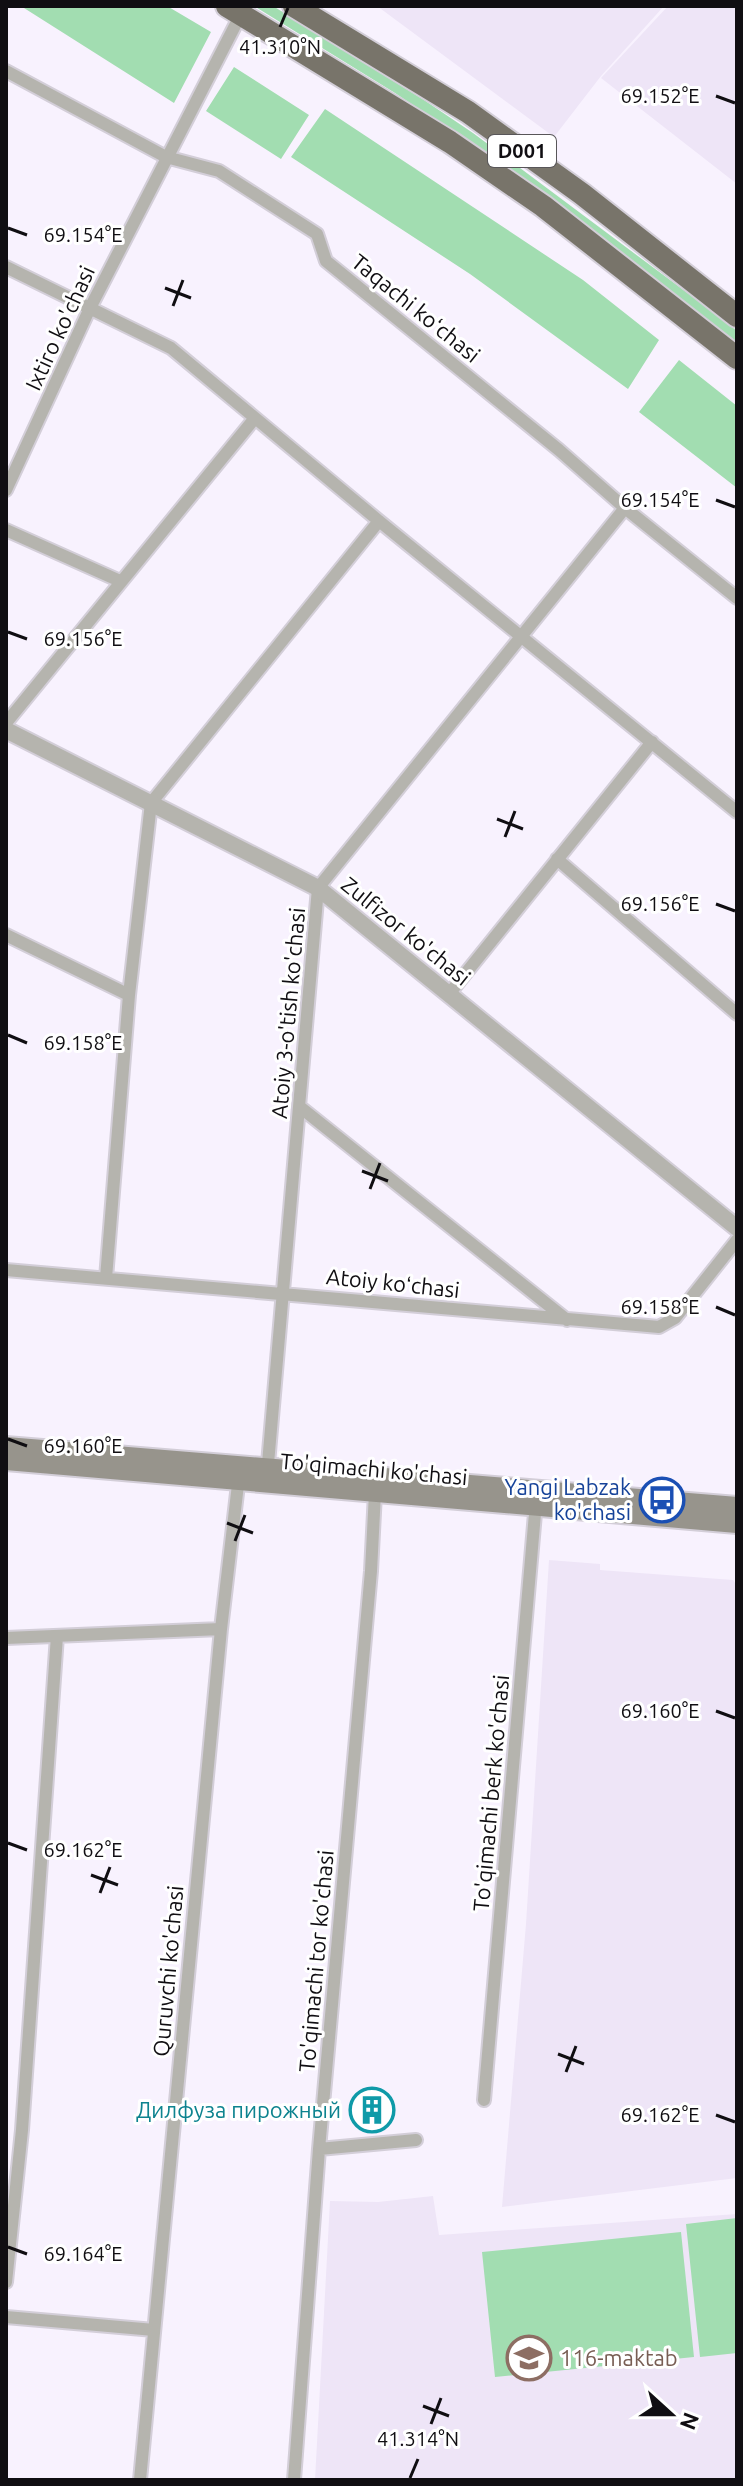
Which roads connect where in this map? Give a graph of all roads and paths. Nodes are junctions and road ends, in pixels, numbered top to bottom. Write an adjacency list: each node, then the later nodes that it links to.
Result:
1 (294, 6): 7 (highway, D001)
2 (234, 10): 4 (street, Ixtiro ko'chasi); 8 (highway, D001)
3 (6, 71): 4 (street, Taqachi koʻchasi)
4 (166, 157): 6 (street, Ixtiro ko'chasi); 11 (street, Taqachi koʻchasi)
5 (6, 267): 6 (street)
6 (90, 308): 9 (street); 10 (street, Ixtiro ko'chasi)
7 (737, 316)
8 (737, 358)
9 (255, 418): 12 (street); 14 (street)
10 (6, 490)
11 (625, 508): 15 (street, Taqachi koʻchasi); 16 (street, Atoiy 3-o'tish ko'chasi)
12 (379, 521): 16 (street); 20 (street)
13 (6, 530): 14 (street)
14 (120, 581): 17 (street)
15 (737, 598)
16 (522, 636): 19 (street); 23 (street, Atoiy 3-o'tish ko'chasi)
17 (6, 723)
18 (6, 730): 20 (street, Zulfizor ko'chasi)
19 (652, 742): 21 (street); 22 (street)
20 (151, 803): 23 (street, Zulfizor ko'chasi); 26 (street)
21 (737, 812)
22 (557, 859): 25 (street); 27 (street)
23 (318, 888): 25 (street, Zulfizor ko'chasi); 28 (street, Atoiy 3-o'tish ko'chasi)
24 (6, 935): 26 (street)
25 (449, 994): 29 (street, Zulfizor ko'chasi)
26 (129, 995): 32 (street)
27 (737, 1014)
28 (300, 1107): 33 (street, Atoiy 3-o'tish ko'chasi); 34 (street)
29 (737, 1228)
30 (737, 1240): 34 (street, Atoiy koʻchasi)
31 (6, 1270): 32 (street, Atoiy koʻchasi)
32 (106, 1278): 33 (street, Atoiy koʻchasi)
33 (283, 1293): 34 (street, Atoiy koʻchasi); 38 (street, Atoiy 3-o'tish ko'chasi)
34 (567, 1320)
35 (6, 1446): 37 (main road, To'qimachi ko'chasi)
36 (6, 1461): 37 (main road, To'qimachi ko'chasi)
37 (239, 1473): 38 (main road, To'qimachi ko'chasi); 43 (street, Quruvchi ko'chasi)
38 (267, 1475): 39 (main road, To'qimachi ko'chasi); 40 (main road, To'qimachi ko'chasi)
39 (375, 1493): 40 (main road, To'qimachi ko'chasi); 48 (street, To'qimachi tor ko'chasi)
40 (537, 1499): 41 (main road, To'qimachi ko'chasi); 42 (main road, To'qimachi ko'chasi); 46 (street, To'qimachi berk ko'chasi)
41 (737, 1506)
42 (737, 1524)
43 (221, 1629): 44 (street); 51 (street, Quruvchi ko'chasi)
44 (57, 1636): 45 (street); 49 (street)
45 (6, 1638)
46 (484, 2100)
47 (416, 2140): 48 (street)
48 (319, 2149): 53 (street, To'qimachi tor ko'chasi)
49 (6, 2282)
50 (6, 2317): 51 (street)
51 (154, 2330): 52 (street, Quruvchi ko'chasi)
52 (140, 2480)
53 (294, 2480)

